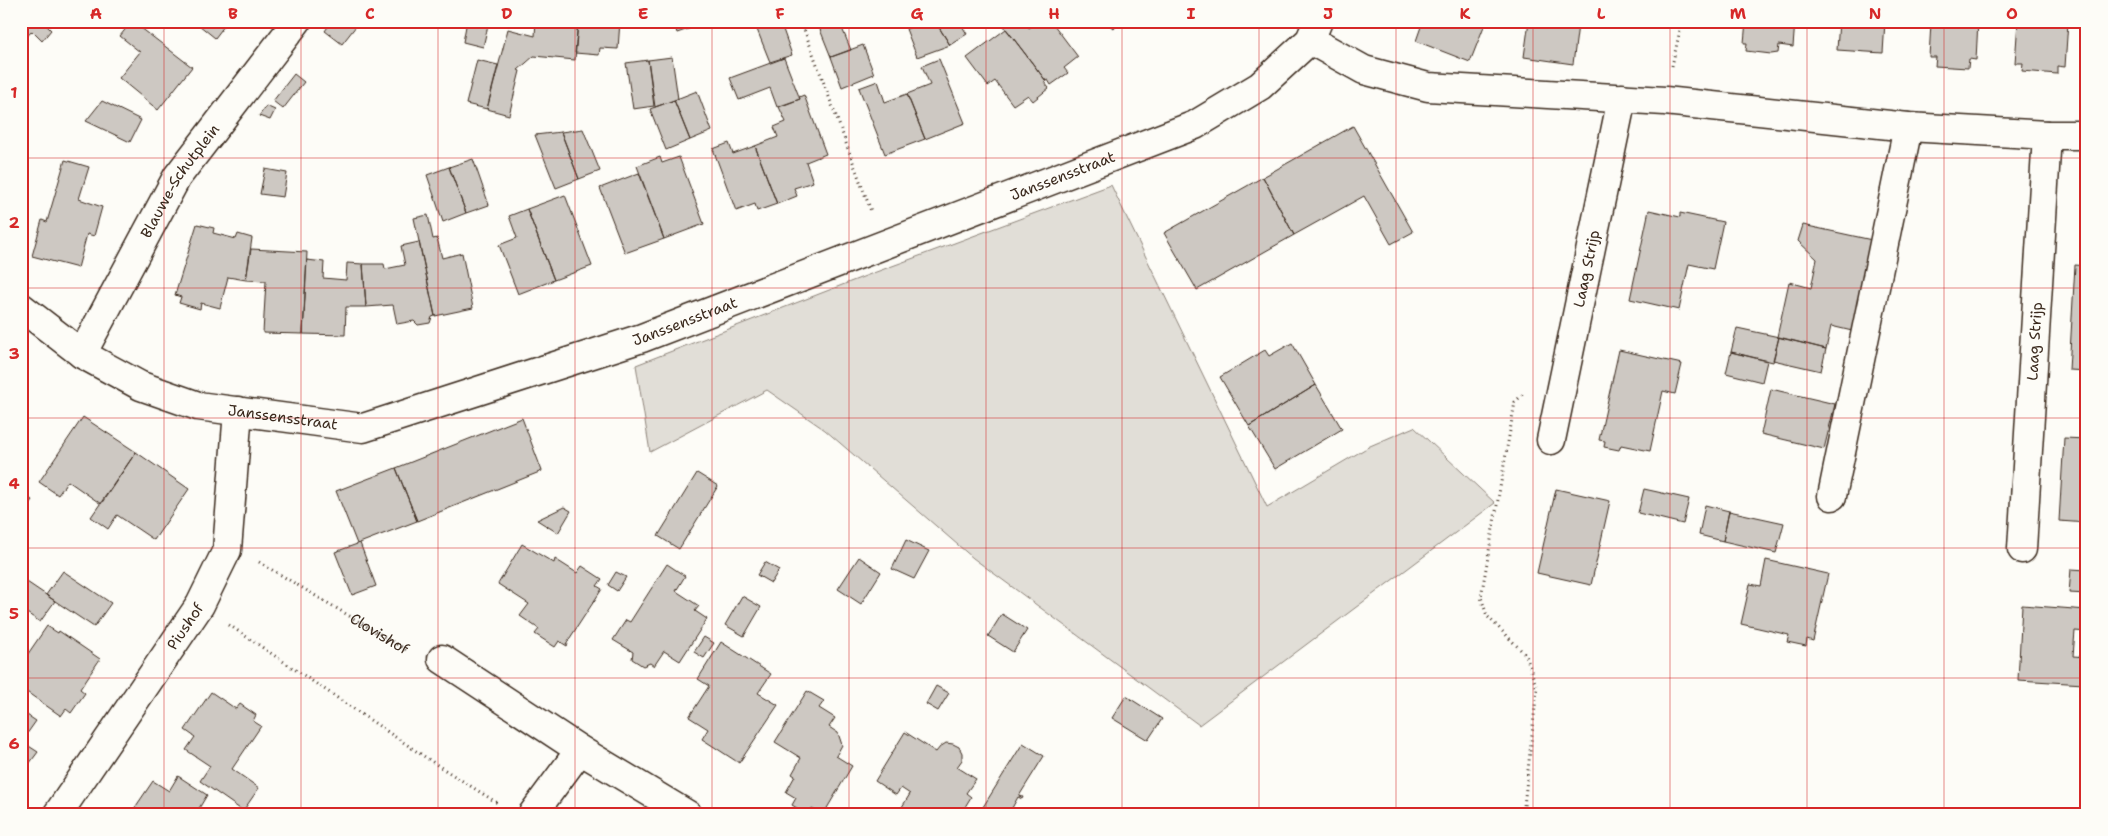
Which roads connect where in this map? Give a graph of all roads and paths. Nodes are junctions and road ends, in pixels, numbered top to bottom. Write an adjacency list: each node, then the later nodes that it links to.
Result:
1 (297, 21): 12 (street, Blauwe-Schutplein)
2 (801, 21): 10 (path)
3 (1682, 21): 6 (path)
4 (1314, 30): 5 (street); 10 (street, Janssensstraat)
5 (1622, 98): 6 (street); 13 (street, Laag Strijp)
6 (1665, 101): 7 (street)
7 (1908, 127): 8 (street); 16 (street)
8 (2047, 135): 9 (street); 17 (street, Laag Strijp)
9 (2087, 135)
10 (883, 245): 14 (street, Janssensstraat)
11 (21, 307): 12 (street, Janssensstraat)
12 (82, 354): 14 (street, Janssensstraat)
13 (1560, 387): 15 (street, Laag Strijp); 26 (path)
14 (238, 411): 18 (street, Piushof)
15 (1551, 440)
16 (1832, 496)
17 (2022, 548)
18 (227, 550): 19 (street, Piushof); 20 (path, Clovishof)
19 (200, 605): 22 (path); 23 (street, Piushof)
20 (442, 659): 21 (street)
21 (580, 750): 24 (street); 25 (street)
22 (505, 807)
23 (57, 815)
24 (532, 815)
25 (688, 815)
26 (1523, 815)

